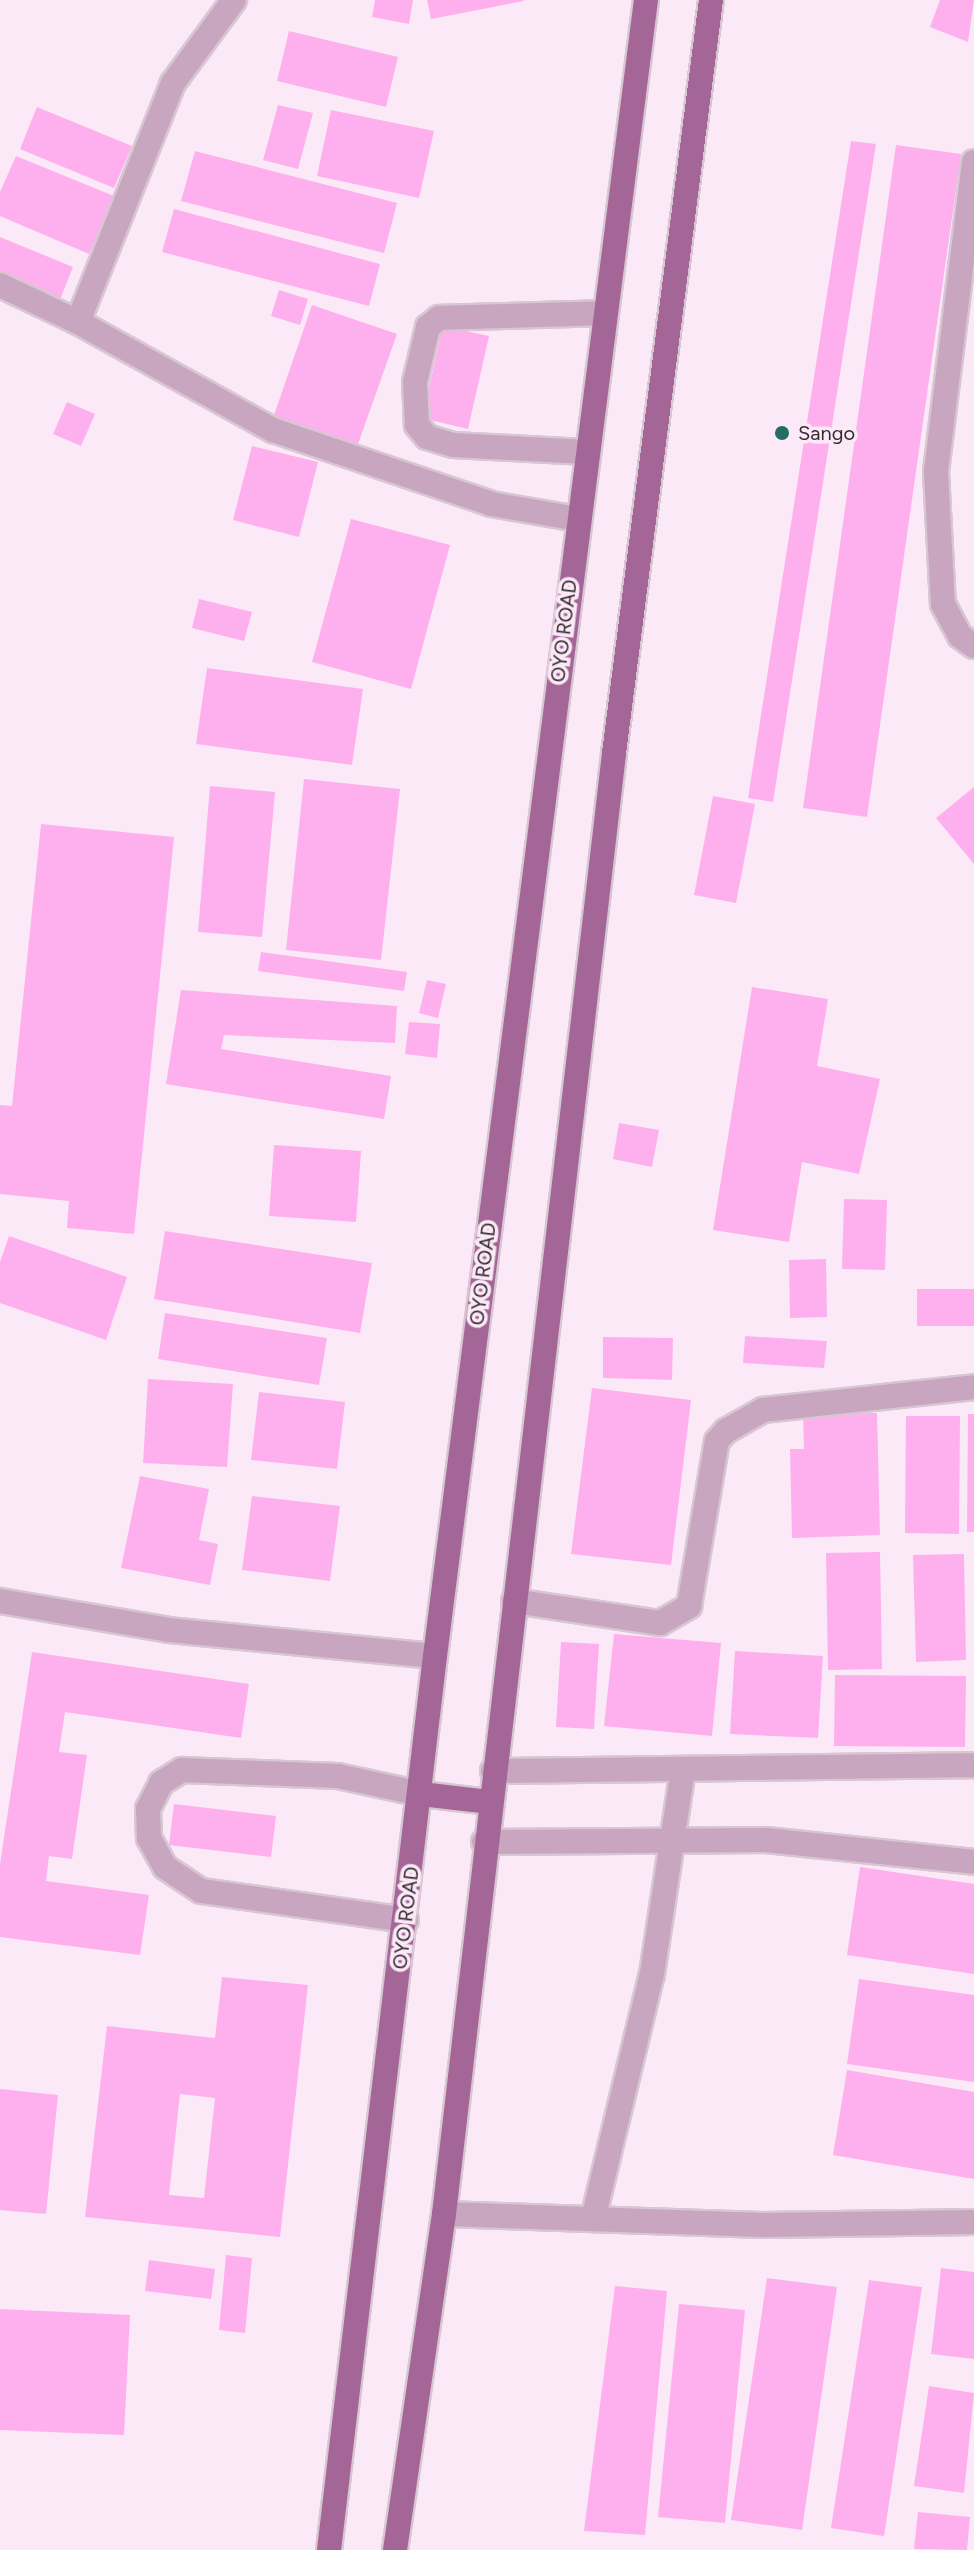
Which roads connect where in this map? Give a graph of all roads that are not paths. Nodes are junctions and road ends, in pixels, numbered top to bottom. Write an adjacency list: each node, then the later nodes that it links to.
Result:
1 (234, 0): 7 (street)
2 (646, 0): 6 (main road, OYO ROAD)
3 (711, 0): 13 (main road)
4 (974, 162): 10 (street)
5 (0, 285): 7 (street)
6 (605, 313): 8 (main road, OYO ROAD); 8 (street)
7 (78, 322): 9 (street)
8 (586, 452): 9 (main road, OYO ROAD)
9 (578, 519): 14 (main road, OYO ROAD)
10 (974, 646)
11 (974, 1387): 13 (street)
12 (0, 1601): 14 (street)
13 (514, 1601): 17 (main road)
14 (435, 1656): 18 (main road, OYO ROAD)
15 (974, 1765): 16 (street)
16 (683, 1770): 17 (street); 20 (street)
17 (493, 1771): 19 (main road)
18 (421, 1794): 19 (main road); 23 (main road, OYO ROAD); 23 (street)
19 (489, 1802): 21 (main road)
20 (676, 1841): 21 (street); 22 (street); 25 (street)
21 (484, 1842): 24 (main road)
22 (974, 1862)
23 (406, 1920): 27 (main road, OYO ROAD)
24 (444, 2214): 25 (street); 28 (main road)
25 (593, 2219): 26 (street)
26 (974, 2222)
27 (329, 2550)
28 (401, 2550)

